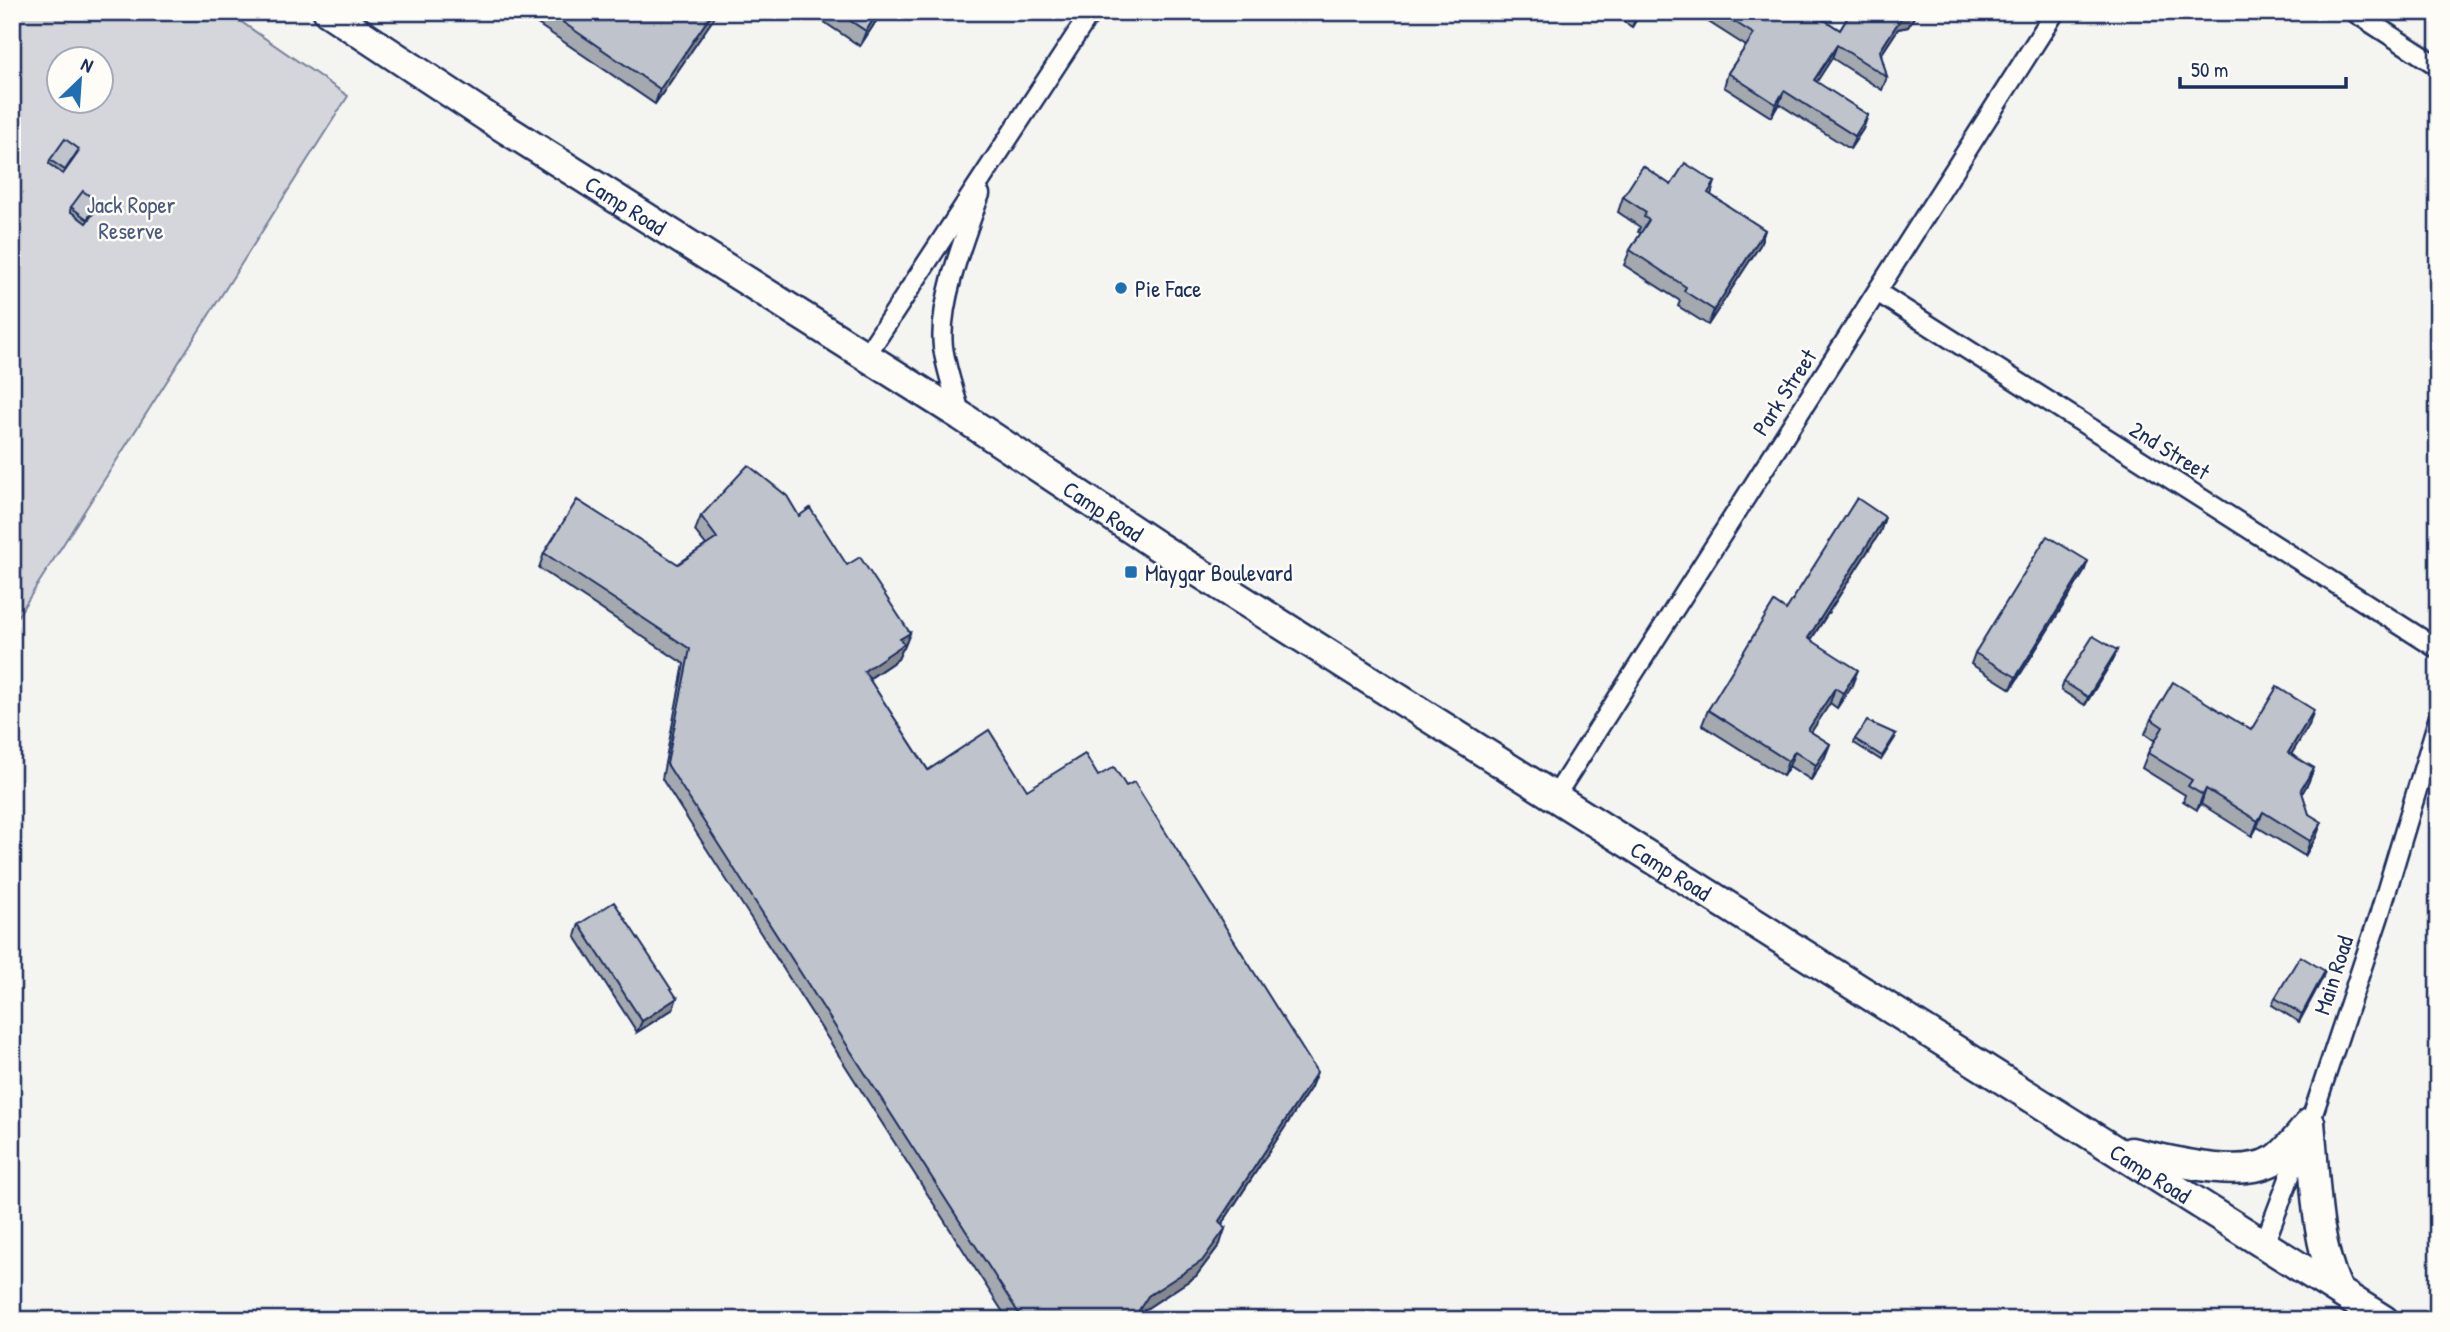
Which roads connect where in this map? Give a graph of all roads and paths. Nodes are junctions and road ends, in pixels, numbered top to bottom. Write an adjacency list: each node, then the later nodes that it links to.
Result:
1 (328, 12): 8 (main road, Camp Road)
2 (1091, 12): 6 (street)
3 (2055, 12): 7 (street, Park Street)
4 (2354, 12): 5 (street)
5 (2438, 66)
6 (989, 168): 8 (street); 9 (street)
7 (1877, 292): 10 (street, 2nd Street); 12 (street, Park Street)
8 (865, 357): 9 (main road, Camp Road)
9 (961, 416): 12 (main road, Camp Road)
10 (2438, 649)
11 (2438, 720): 13 (street, Main Road)
12 (1554, 798): 14 (main road, Camp Road)
13 (2310, 1123): 14 (main road); 15 (street, Main Road); 16 (main road)
14 (2114, 1149): 15 (main road, Camp Road)
15 (2265, 1242): 16 (main road, Camp Road)
16 (2338, 1290): 17 (main road, Camp Road)
17 (2384, 1320)

